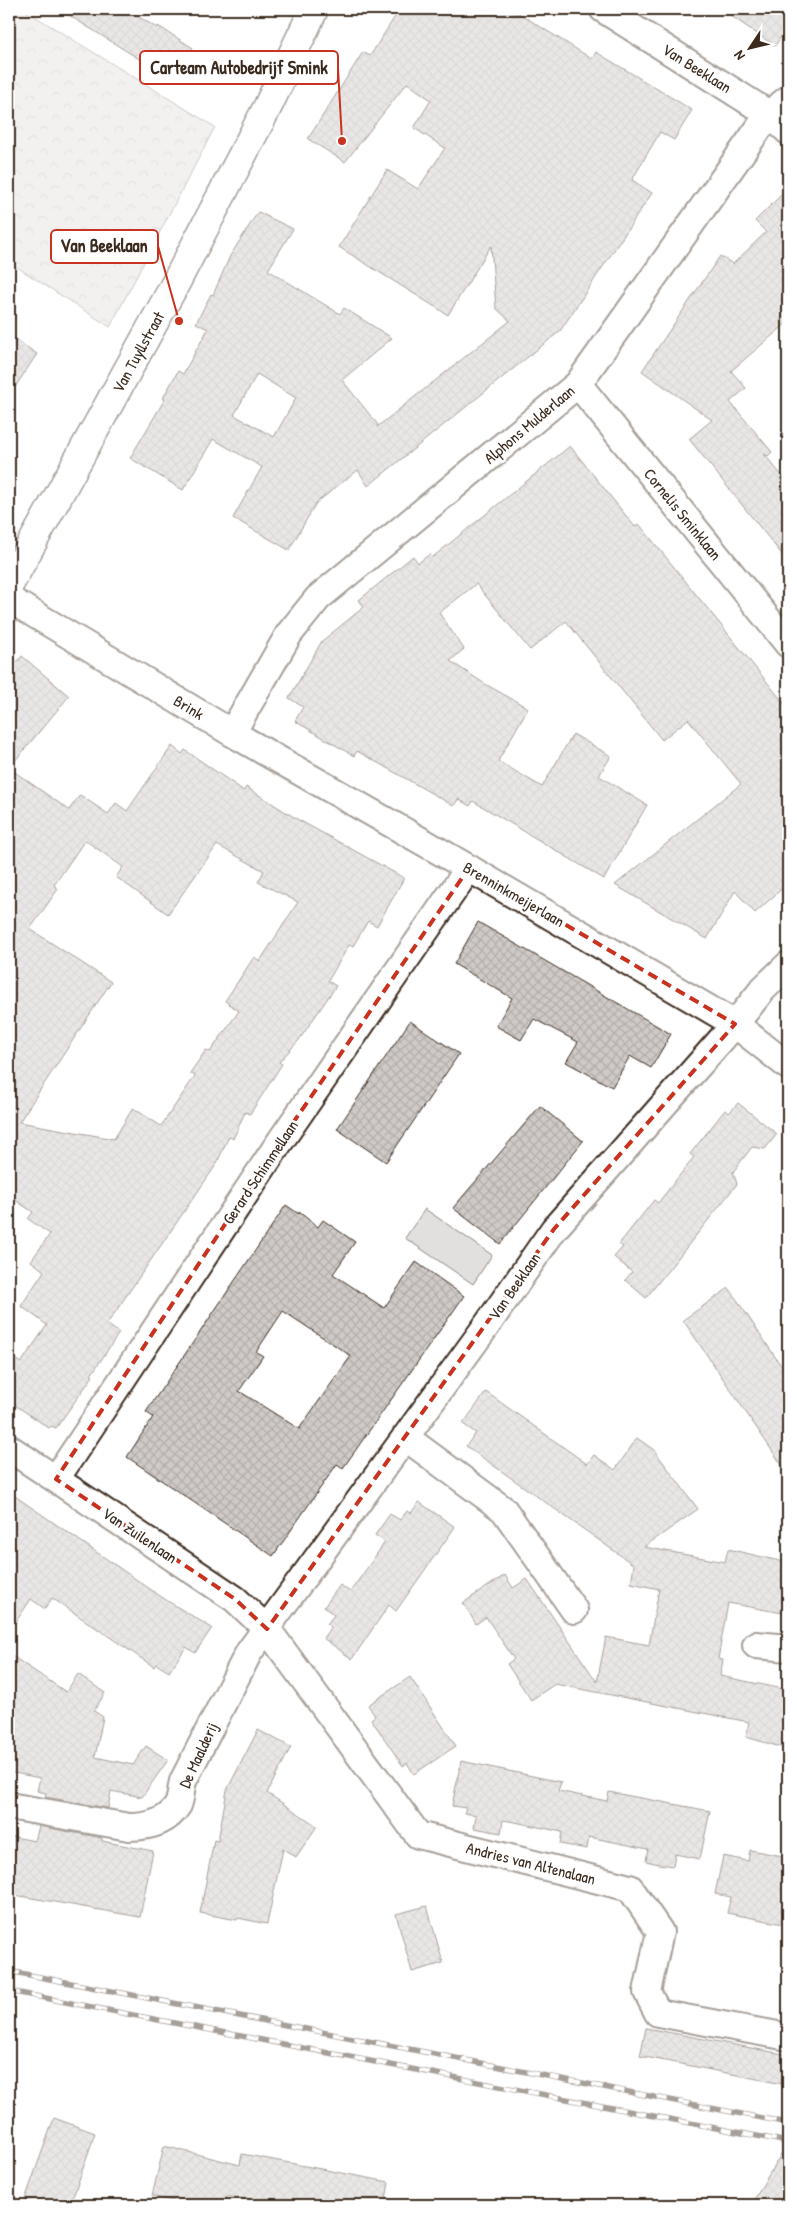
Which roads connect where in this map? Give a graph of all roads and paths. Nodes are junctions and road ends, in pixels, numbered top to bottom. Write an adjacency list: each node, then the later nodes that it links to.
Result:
1 (314, 9): 5 (street, Van Tuyllstraat)
2 (603, 9): 3 (street, Van Beeklaan)
3 (782, 115): 4 (street, Alphons Mulderlaan)
4 (578, 384): 7 (street, Cornelis Sminklaan); 8 (street, Alphons Mulderlaan)
5 (9, 585)
6 (9, 599): 8 (street, Brink)
7 (788, 644)
8 (232, 733): 9 (street, Brenninkmeijerlaan)
9 (469, 868): 11 (street, Brenninkmeijerlaan); 15 (street, Gerard Schimmellaan)
10 (788, 964): 11 (street, Van Beeklaan)
11 (735, 1024): 12 (street, Brenninkmeijerlaan); 13 (street, Van Beeklaan)
12 (788, 1066)
13 (405, 1437): 16 (street); 17 (street, Van Beeklaan)
14 (9, 1448): 15 (street, Van Zuilenlaan)
15 (56, 1479): 17 (street, Van Zuilenlaan)
16 (574, 1610)
17 (267, 1629): 20 (street, De Maalderij); 21 (street, Andries van Altenalaan)
18 (756, 1645): 19 (street)
19 (788, 1648)
20 (9, 1806)
21 (788, 2036)

